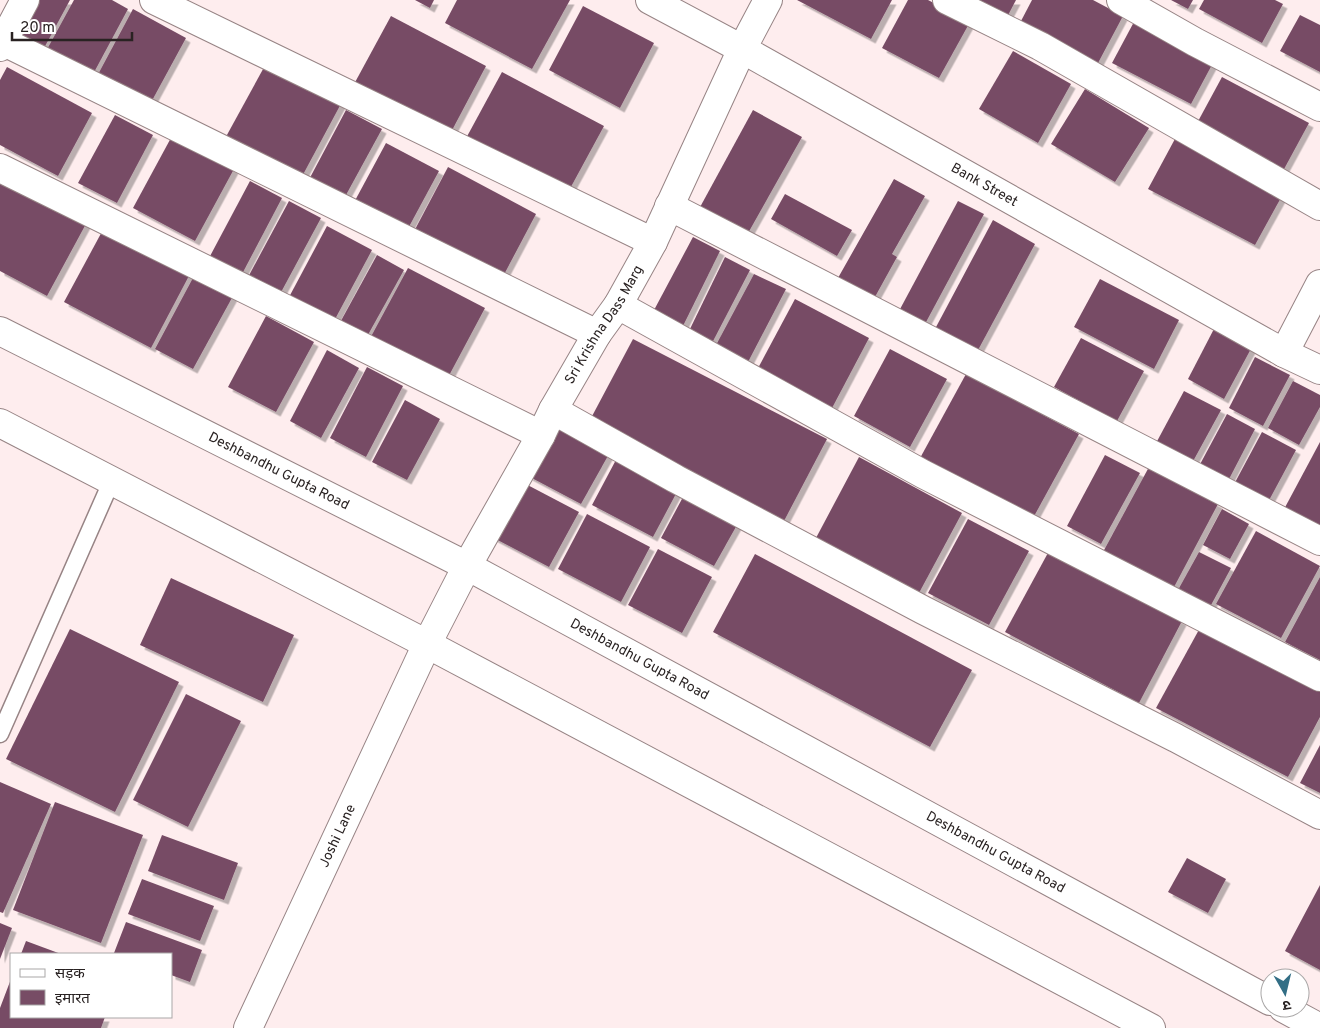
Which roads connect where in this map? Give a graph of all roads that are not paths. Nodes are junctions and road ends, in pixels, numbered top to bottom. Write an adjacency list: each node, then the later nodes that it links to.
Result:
1 (25, 0): 7 (street)
2 (154, 0): 13 (street)
3 (650, 0): 8 (street, Bank Street)
4 (768, 0): 8 (street, Sri Krishna Dass Marg)
5 (946, 0): 12 (street)
6 (1120, 0): 9 (street)
7 (1, 43): 17 (street)
8 (742, 49): 11 (street, Sri Krishna Dass Marg); 18 (street, Bank Street)
9 (1320, 107)
10 (0, 168): 22 (street)
11 (669, 206): 13 (street, Sri Krishna Dass Marg); 24 (street)
12 (1320, 206)
13 (653, 242): 15 (street, Sri Krishna Dass Marg)
14 (1320, 284): 18 (street)
15 (618, 305): 17 (street, Sri Krishna Dass Marg); 27 (street)
16 (0, 331): 25 (street, Deshbandhu Gupta Road)
17 (597, 334): 20 (street, Sri Krishna Dass Marg)
18 (1284, 353): 19 (street, Bank Street)
19 (1320, 370)
20 (553, 410): 22 (street, Sri Krishna Dass Marg); 29 (street)
21 (0, 423): 23 (street)
22 (541, 435): 25 (street, Sri Krishna Dass Marg)
23 (112, 480): 26 (street); 28 (lane)
24 (1320, 541)
25 (467, 566): 26 (street, Sri Krishna Dass Marg); 30 (street, Deshbandhu Gupta Road)
26 (427, 644): 32 (street, Joshi Lane); 33 (street)
27 (1320, 677)
28 (0, 734)
29 (1320, 815)
30 (1260, 996)
31 (1302, 1018): 34 (street)
32 (248, 1028)
33 (1151, 1028)
34 (1320, 1028)

